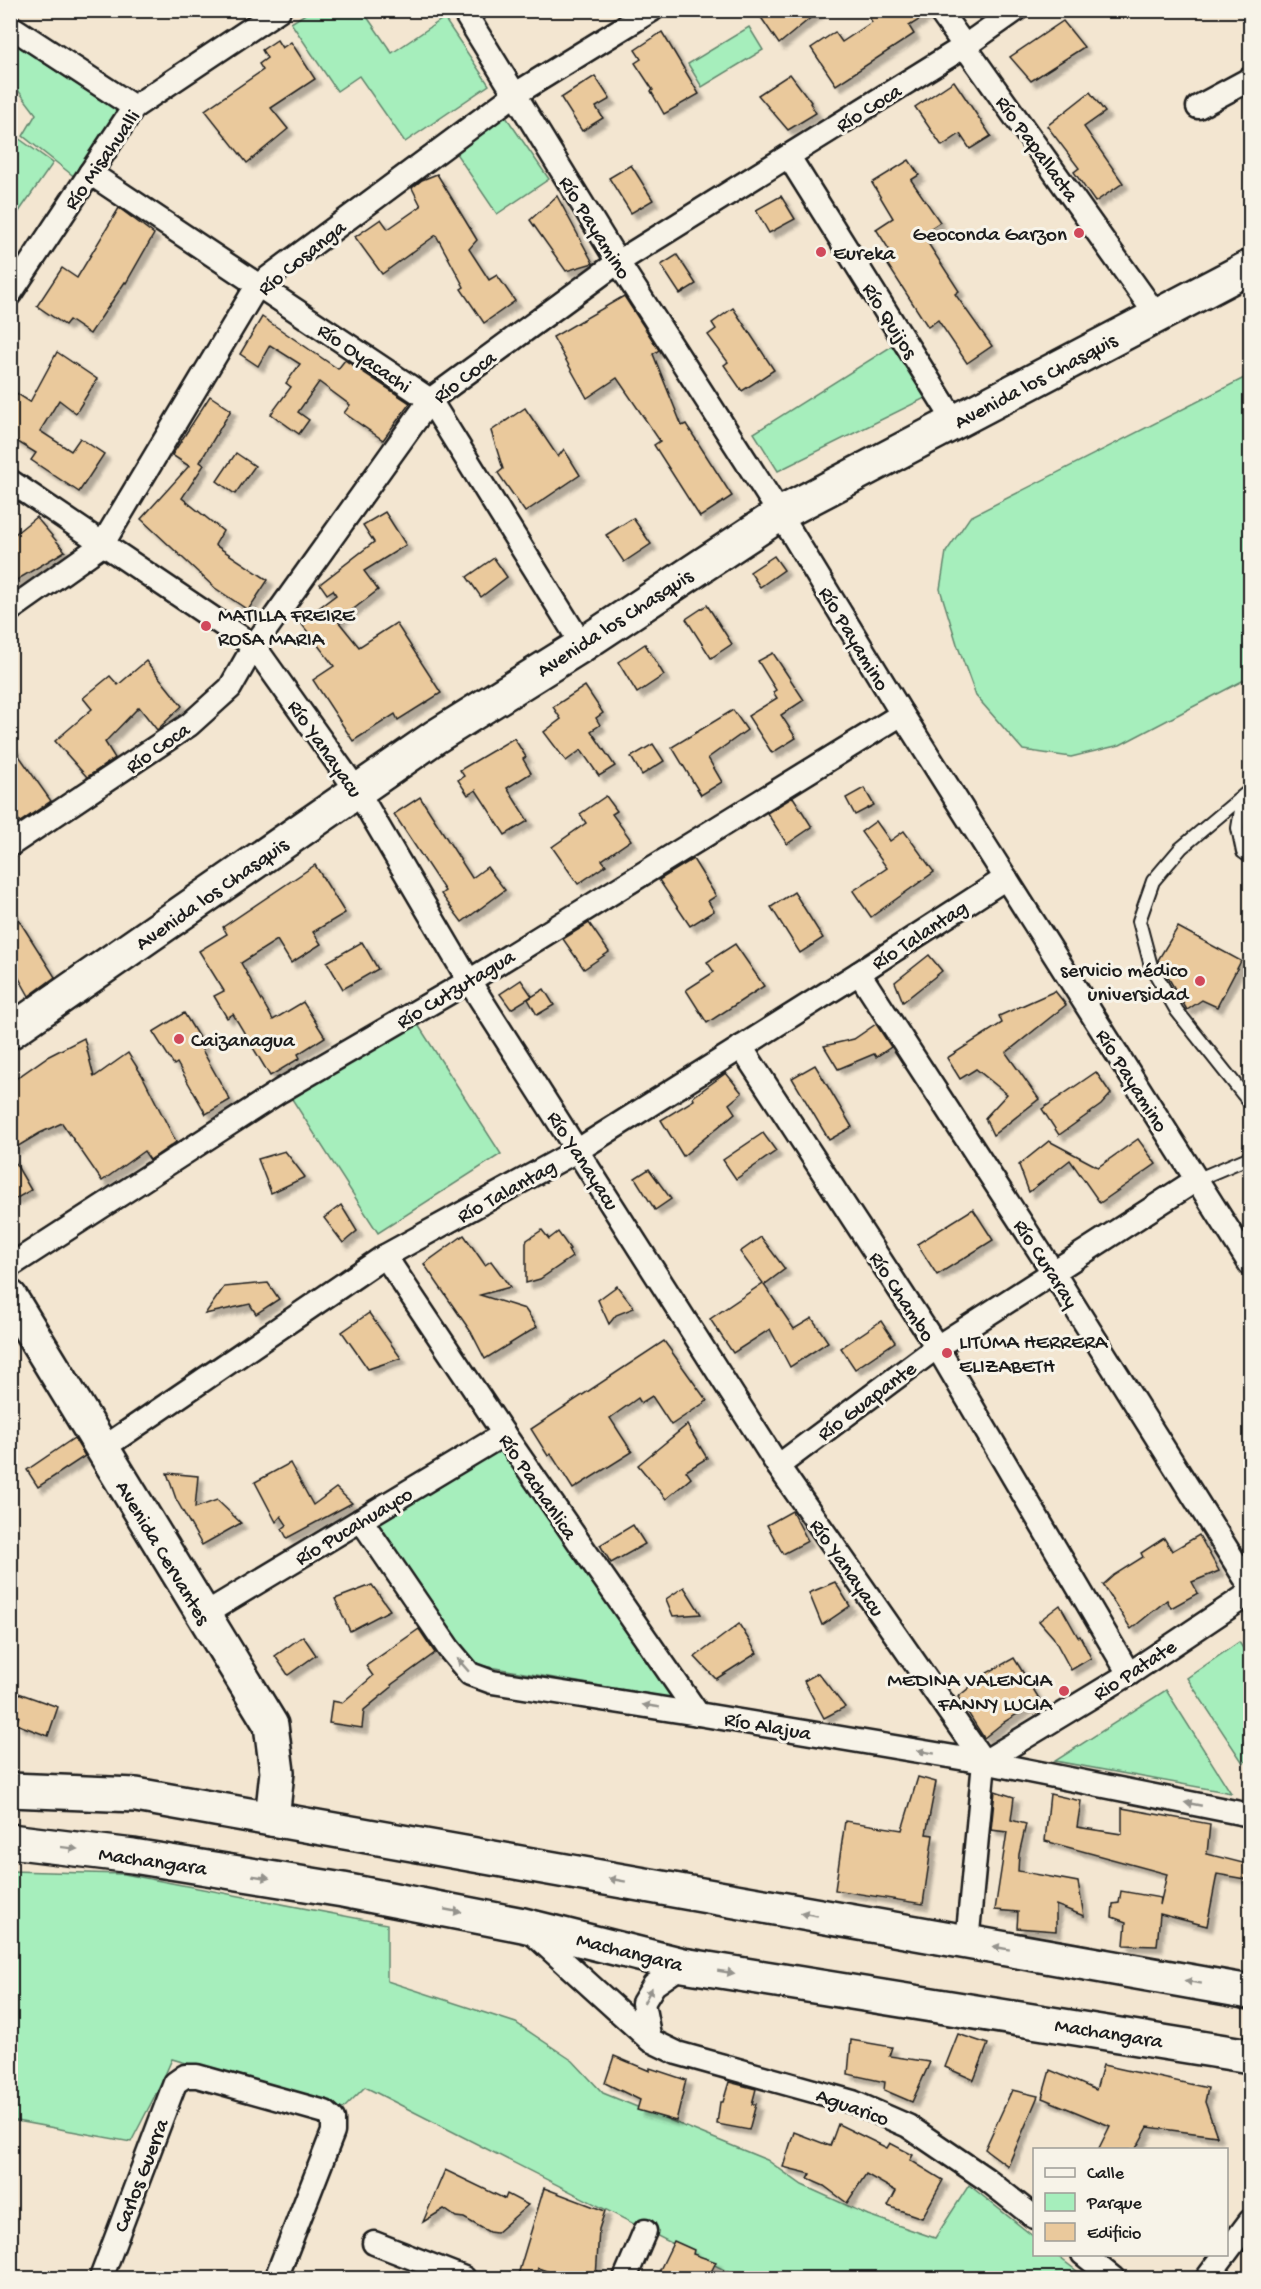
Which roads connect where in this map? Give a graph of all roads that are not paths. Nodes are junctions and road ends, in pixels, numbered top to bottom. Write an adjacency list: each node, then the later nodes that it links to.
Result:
1 (279, 10): 10 (street, Río Misahualli)
2 (463, 10): 9 (street, Río Payamino)
3 (652, 10): 9 (street, Río Cosanga)
4 (939, 10): 7 (street, Río Papallacta)
5 (1016, 10): 7 (street, Río Coca)
6 (10, 26): 10 (street)
7 (964, 46): 12 (street, Río Coca); 18 (street, Río Papallacta)
8 (1251, 80): 11 (street)
9 (514, 95): 14 (street, Río Payamino); 16 (street, Río Cosanga)
10 (134, 107): 13 (street, Río Misahualli)
11 (1198, 107)
12 (789, 157): 14 (street, Río Coca); 20 (street, Río Quijos)
13 (90, 173): 16 (street, Río Oyacachi); 17 (street, Río Misahualli)
14 (618, 262): 19 (street, Río Coca); 22 (street, Río Payamino)
15 (1251, 267): 18 (street, Avenida los Chasquis)
16 (257, 286): 19 (street, Río Oyacachi); 23 (street, Río Cosanga)
17 (10, 294)
18 (1157, 316): 20 (street, Avenida los Chasquis)
19 (430, 400): 25 (street, Río Oyacachi); 26 (street, Río Coca)
20 (954, 422): 22 (street, Avenida los Chasquis)
21 (10, 481): 23 (street, Río Yanayacu)
22 (780, 514): 25 (street, Avenida los Chasquis); 27 (street, Río Payamino)
23 (102, 545): 24 (street, Río Cosanga); 26 (street, Río Yanayacu)
24 (10, 610)
25 (582, 645): 28 (street, Avenida los Chasquis)
26 (254, 646): 28 (street, Río Yanayacu); 30 (street, Río Coca)
27 (902, 714): 32 (street, Río Payamino); 34 (street, Río Cutzutagua)
28 (358, 792): 34 (street, Río Yanayacu); 35 (street, Avenida los Chasquis)
29 (1247, 794): 31 (lane); 37 (lane)
30 (10, 845)
31 (1251, 857)
32 (1006, 878): 33 (street, Río Talantag); 40 (street, Río Payamino)
33 (859, 973): 36 (street, Río Talantag); 44 (street, Río Curaray)
34 (468, 981): 38 (street, Río Yanayacu); 43 (street, Río Cutzutagua)
35 (10, 1032)
36 (741, 1047): 38 (street, Río Talantag); 46 (street, Río Chambo)
37 (1251, 1103)
38 (578, 1150): 41 (street, Río Talantag); 49 (street, Río Yanayacu)
39 (1251, 1157): 40 (lane)
40 (1196, 1180): 42 (street, Río Payamino); 44 (street, Río Guapante)
41 (385, 1256): 47 (street, Río Pachanlica); 48 (street, Río Talantag)
42 (1251, 1264)
43 (10, 1266)
44 (1053, 1272): 46 (street, Río Guapante); 51 (street, Río Curaray)
45 (10, 1297): 48 (street, Avenida Cervantes)
46 (937, 1347): 49 (street, Río Guapante); 54 (street, Río Chambo)
47 (504, 1434): 50 (street, Río Pucahuayco); 55 (street, Río Pachanlica)
48 (102, 1449): 53 (street, Avenida Cervantes)
49 (778, 1467): 56 (street, Río Yanayacu)
50 (361, 1520): 53 (street, Río Pucahuayco); 55 (street, Río Alajua, one-way to 50)
51 (1251, 1586)
52 (1251, 1593): 54 (street, Rio Patate)
53 (203, 1616): 59 (street, Avenida Cervantes)
54 (1129, 1674): 56 (street, Rio Patate)
55 (698, 1714): 56 (street, Río Alajua, one-way to 55)
56 (984, 1762): 58 (street, Río Alajua, one-way to 56); 62 (street)
57 (10, 1790): 59 (street)
58 (1251, 1815)
59 (272, 1819): 62 (street, one-way to 59)
60 (10, 1841): 61 (street, Machangara, one-way to 61)
61 (523, 1925): 63 (street, Machangara); 65 (street, Aguarico)
62 (967, 1943): 64 (street, one-way to 62)
63 (683, 1965): 65 (street, one-way to 63); 66 (street, Machangara, one-way to 66)
64 (1251, 1992)
65 (650, 2040): 67 (street, Aguarico)
66 (1251, 2056)
67 (1033, 2215)
68 (1251, 2222): 71 (street)
69 (645, 2231): 77 (street)
70 (374, 2243): 76 (street)
71 (1228, 2251)
72 (1086, 2256): 78 (street)
73 (1224, 2256): 79 (street)
74 (101, 2278): 75 (street, Carlos Guerra)
75 (276, 2278)
76 (464, 2278)
77 (625, 2278)
78 (1113, 2278)
79 (1207, 2278)

